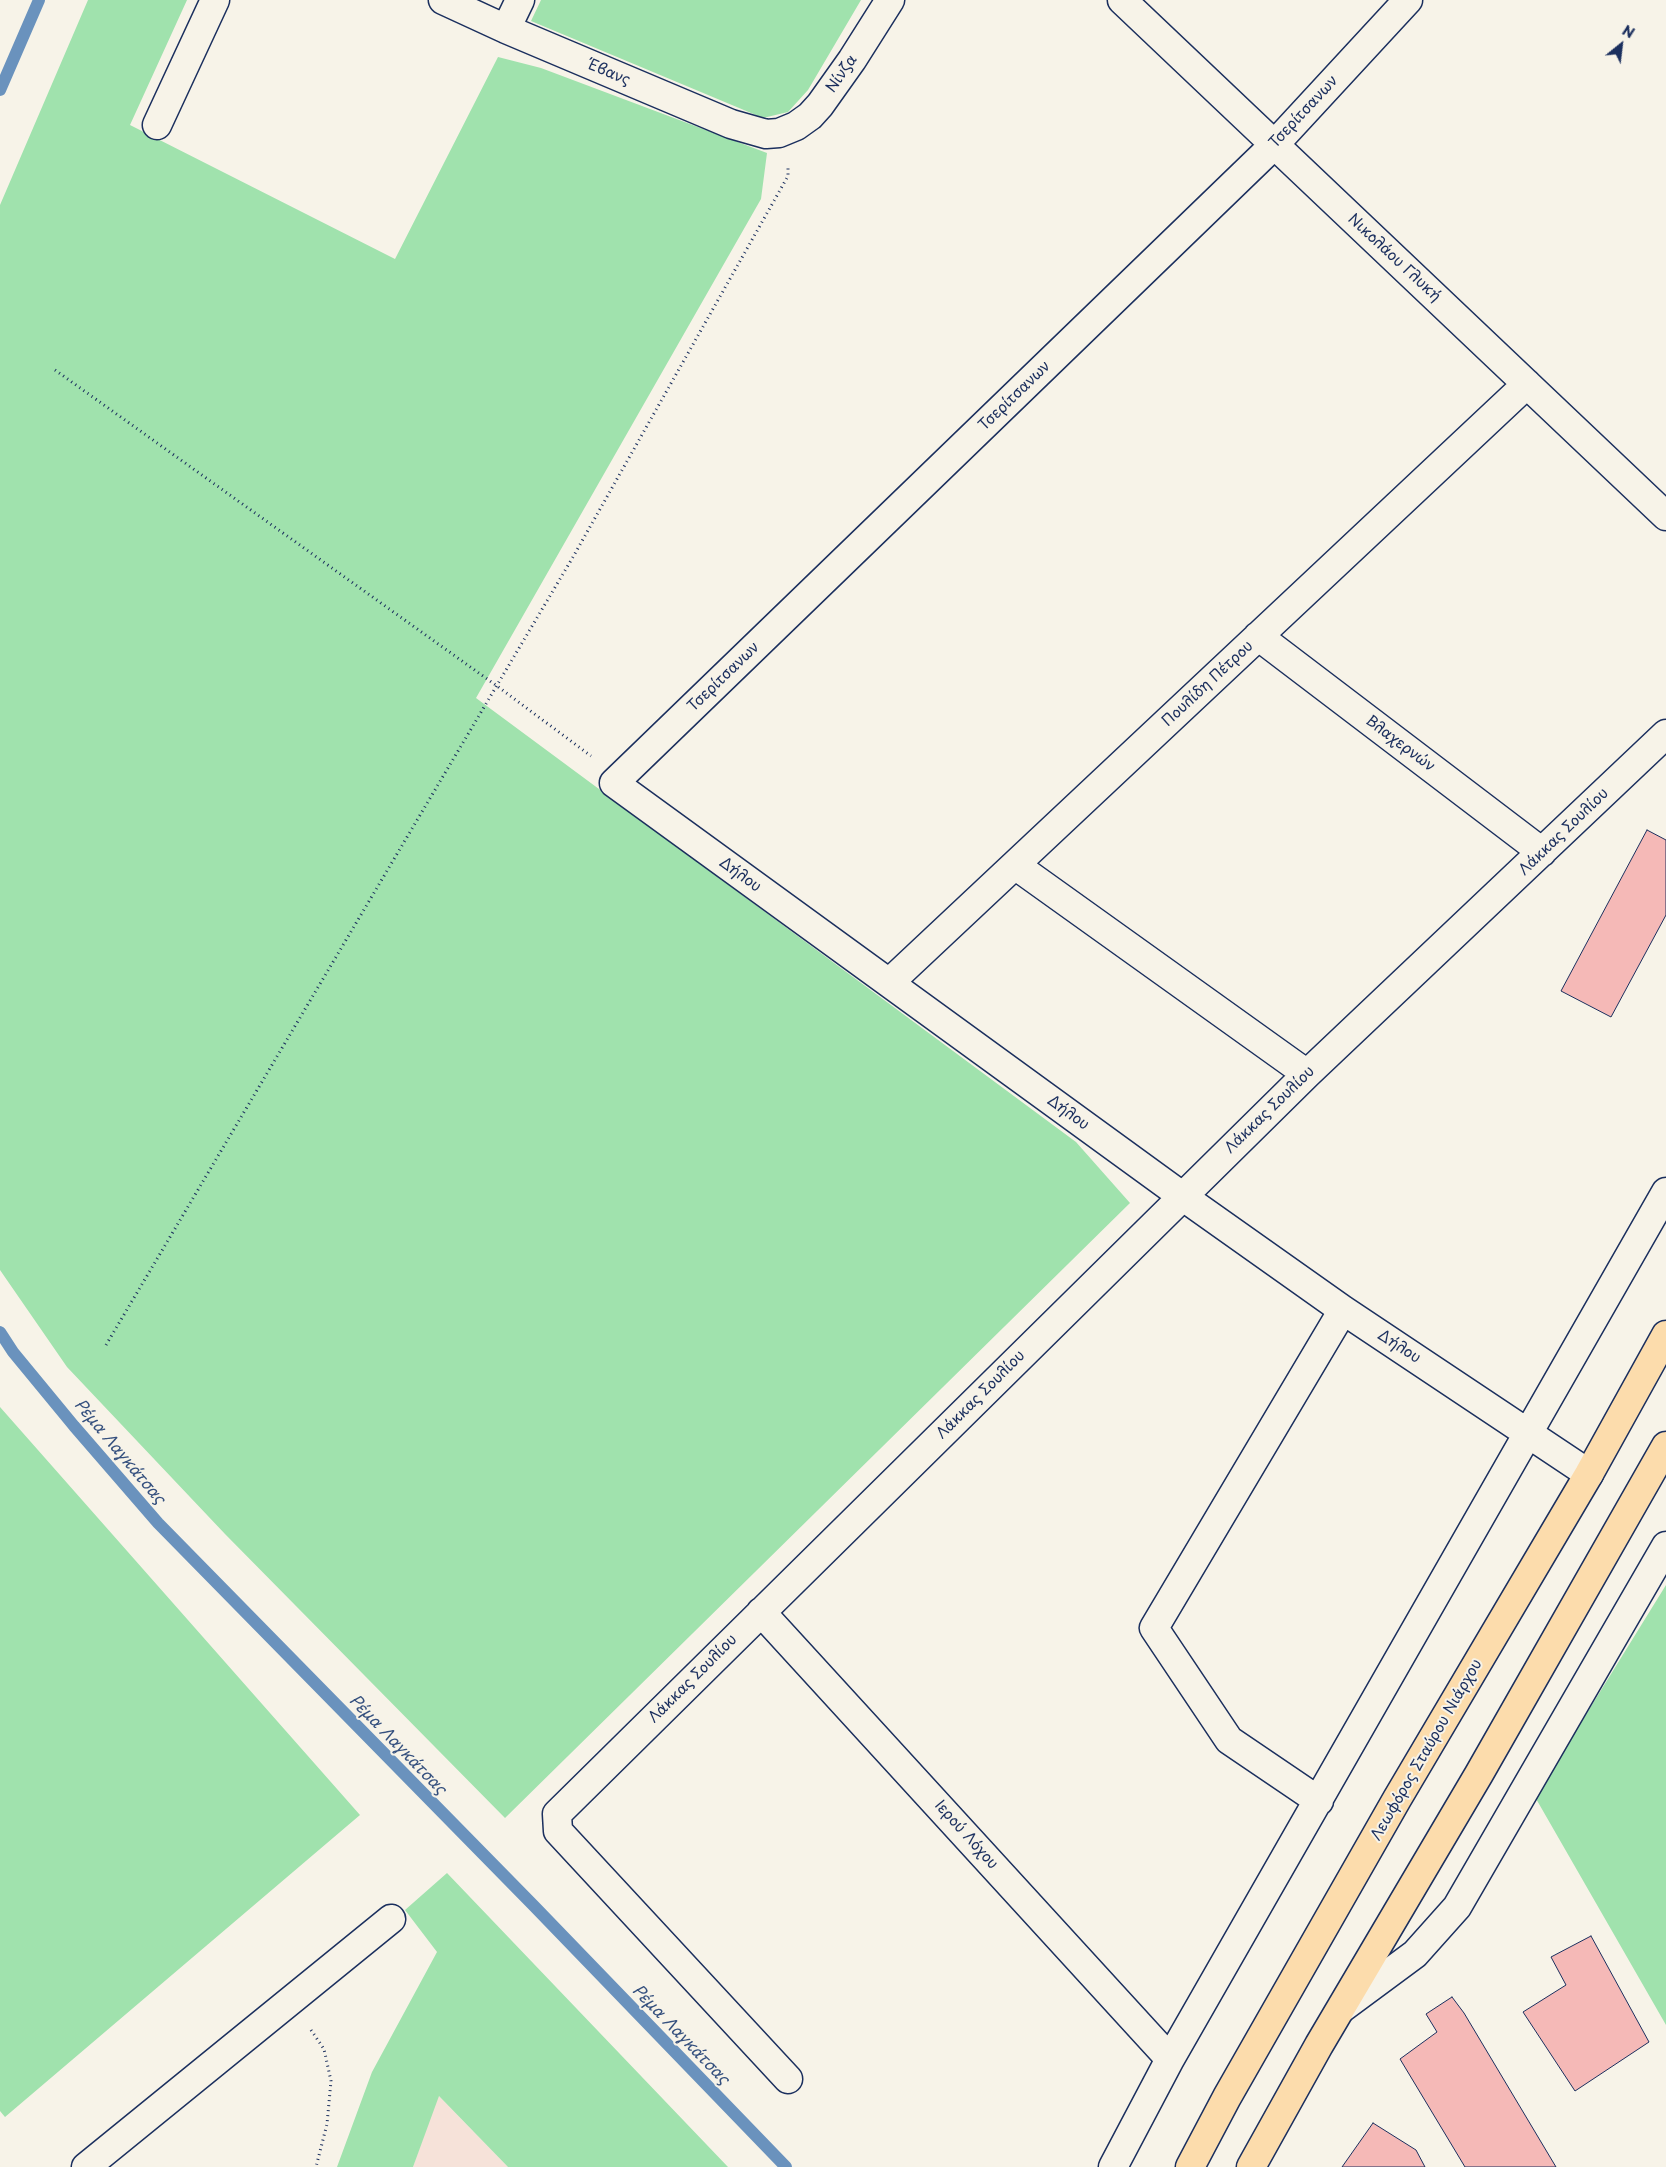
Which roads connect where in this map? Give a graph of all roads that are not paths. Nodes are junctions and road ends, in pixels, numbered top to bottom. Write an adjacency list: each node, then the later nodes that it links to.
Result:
1 (215, 0): 8 (street)
2 (443, 0): 7 (street, Έβανς)
3 (520, 0): 7 (street)
4 (890, 0): 9 (street, Νίνζα)
5 (1122, 0): 10 (street, Νικολάου Γλυκή)
6 (1408, 0): 10 (street, Τσερίτσανων)
7 (506, 29): 9 (street, Έβανς)
8 (157, 126)
9 (780, 133)
10 (1274, 145): 11 (street, Νικολάου Γλυκή); 15 (street, Τσερίτσανων)
11 (1527, 384): 12 (street, Νικολάου Γλυκή); 13 (street, Πουλίδη Πέτρου)
12 (1666, 516)
13 (1258, 636): 16 (street, Βλαχερνών); 17 (street, Πουλίδη Πέτρου)
14 (1666, 734): 16 (street, Λάκκας Σουλίου)
15 (614, 783): 18 (street, Δήλου)
16 (1542, 852): 19 (street, Λάκκας Σουλίου)
17 (1015, 865): 18 (street, Πουλίδη Πέτρου); 19 (street)
18 (889, 983): 21 (street, Δήλου)
19 (1307, 1074): 21 (street, Λάκκας Σουλίου)
20 (1666, 1192): 24 (street)
21 (1182, 1196): 22 (street, Δήλου); 28 (street, Λάκκας Σουλίου)
22 (1343, 1310): 24 (street, Δήλου); 29 (street)
23 (1666, 1335): 26 (main road, Λεωφόρος Σταύρου Νιάρχου)
24 (1529, 1432): 26 (street, Δήλου); 29 (street)
25 (1666, 1446): 31 (main road)
26 (1589, 1474): 37 (main road, Λεωφόρος Σταύρου Νιάρχου)
27 (1666, 1546): 31 (street)
28 (761, 1612): 32 (street, Ιερού Λόχου); 33 (street, Λάκκας Σουλίου)
29 (1319, 1801): 32 (street)
30 (392, 1919): 35 (street)
31 (1342, 2008): 34 (main road)
32 (1170, 2059): 36 (street)
33 (788, 2079)
34 (1271, 2132): 38 (main road); 39 (street)
35 (86, 2167)
36 (1113, 2167)
37 (1190, 2167)
38 (1251, 2167)
39 (1266, 2167)

